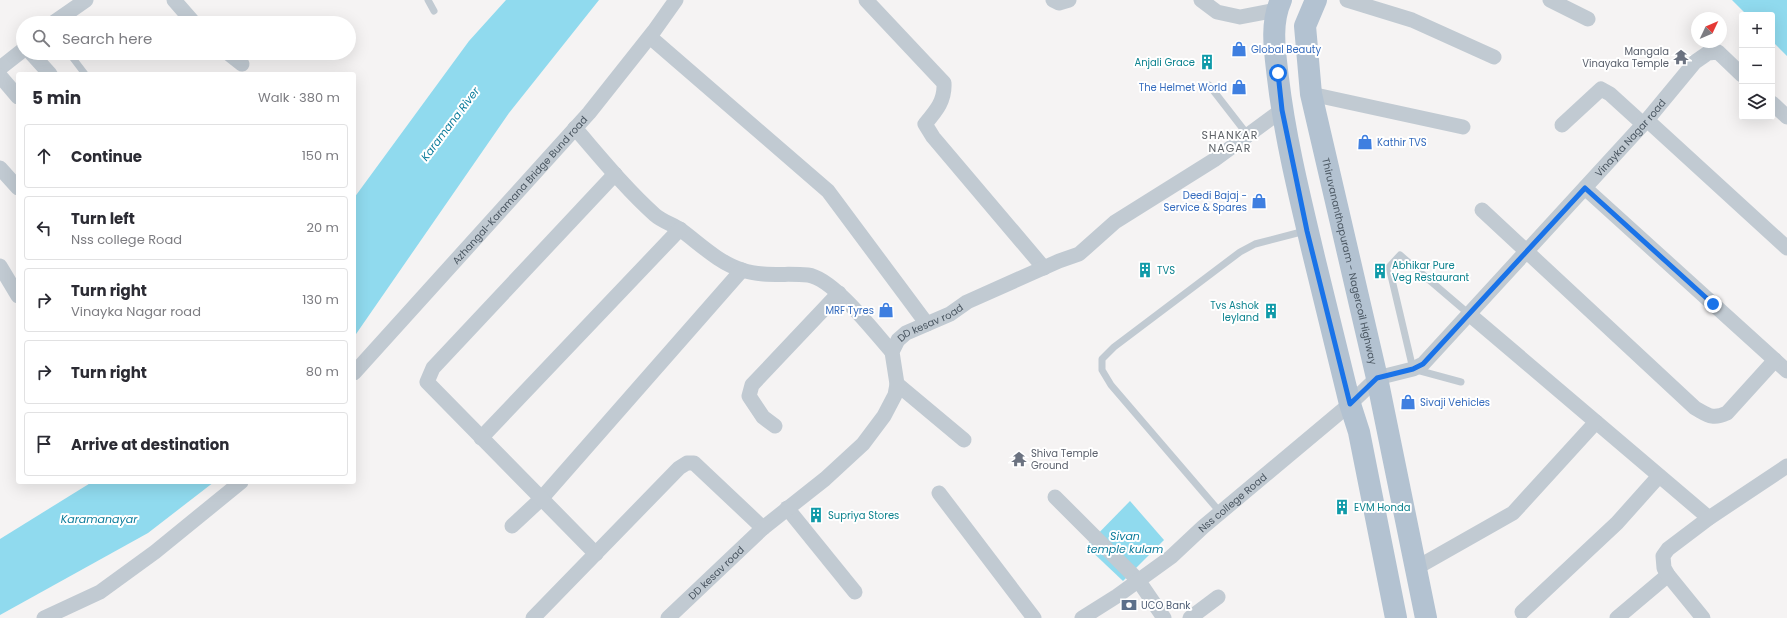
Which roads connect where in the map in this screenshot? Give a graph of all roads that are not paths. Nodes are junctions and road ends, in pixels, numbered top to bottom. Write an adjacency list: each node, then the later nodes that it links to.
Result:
1 (86, 0): 14 (street)
2 (174, 0): 15 (street)
3 (428, 0): 13 (lane)
4 (676, 0): 17 (street, Azhangal-Karamana Bridge Bund road)
5 (866, 0): 49 (street)
6 (1053, 0): 7 (street)
7 (1069, 0)
8 (1201, 0): 12 (street)
9 (1316, 0): 30 (main road, Thiruvananthapuram - Nagercoil Highway)
10 (1347, 0): 19 (street)
11 (1550, 0): 16 (street)
12 (1279, 5): 33 (main road)
13 (434, 11)
14 (63, 16)
15 (188, 16)
16 (1588, 19)
17 (650, 37): 38 (street, Azhangal-Karamana Bridge Bund road); 55 (street)
18 (16, 55): 24 (street)
19 (1494, 57)
20 (37, 60): 25 (street)
21 (74, 60): 26 (lane)
22 (237, 60): 23 (street)
23 (242, 64)
24 (0, 68)
25 (48, 72)
26 (83, 72)
27 (1739, 72): 35 (street, Vinayka Nagar road)
28 (0, 76): 31 (street)
29 (1209, 86): 39 (lane)
30 (1311, 94): 37 (street); 61 (main road, Thiruvananthapuram - Nagercoil Highway)
31 (16, 95)
32 (1775, 106): 34 (street)
33 (1282, 110): 39 (street, DD kesav road); 46 (main road)
34 (1787, 118)
35 (1645, 122): 36 (street); 43 (street, Vinayka Nagar road); 47 (street)
36 (1562, 125)
37 (1463, 127)
38 (575, 128): 41 (street); 59 (street, Azhangal-Karamana Bridge Bund road)
39 (1247, 134): 49 (street, DD kesav road)
40 (0, 168): 42 (street)
41 (615, 174): 45 (street); 67 (street)
42 (16, 186)
43 (1585, 188): 48 (street, Vinayka Nagar road); 57 (street)
44 (1482, 210): 48 (street)
45 (680, 229): 50 (street); 67 (street)
46 (1307, 231): 64 (main road); 76 (lane)
47 (1787, 248)
48 (1526, 251): 54 (street, Vinayka Nagar road); 57 (street)
49 (1044, 268): 55 (street, DD kesav road)
50 (742, 270): 53 (street); 74 (street)
51 (2, 274): 52 (street)
52 (16, 293)
53 (839, 293): 56 (street); 66 (street)
54 (1469, 314): 58 (street, Vinayka Nagar road); 58 (lane); 65 (street)
55 (927, 324): 56 (street, DD kesav road)
56 (892, 352): 63 (street, DD kesav road)
57 (1775, 360): 60 (street)
58 (1413, 369): 61 (street, Vinayka Nagar road); 62 (lane)
59 (356, 371)
60 (1787, 371)
61 (1377, 378): 64 (street, Nss college Road); 81 (main road, Thiruvananthapuram - Nagercoil Highway)
62 (1461, 382)
63 (897, 384): 68 (street); 75 (street, DD kesav road)
64 (1350, 404): 76 (street, Nss college Road); 94 (main road)
65 (1596, 422): 70 (street); 81 (street)
66 (775, 426)
67 (481, 438): 74 (street)
68 (964, 440)
69 (1787, 466): 77 (street)
70 (1659, 476): 77 (street); 86 (street)
71 (238, 484): 87 (street)
72 (939, 493): 90 (street)
73 (1055, 497): 83 (street)
74 (541, 499): 78 (street); 80 (street)
75 (787, 508): 79 (street, DD kesav road); 84 (street)
76 (1220, 512): 83 (street, Nss college Road)
77 (1709, 518): 82 (street)
78 (512, 526)
79 (763, 528): 80 (street); 89 (street, DD kesav road)
80 (596, 554): 88 (street)
81 (1416, 568): 95 (main road, Thiruvananthapuram - Nagercoil Highway)
82 (1668, 575): 96 (street); 97 (street)
83 (1138, 580): 91 (street, Nss college Road); 92 (street)
84 (855, 592)
85 (1218, 597): 93 (street)
86 (1522, 612)
87 (44, 618)
88 (533, 618)
89 (668, 618)
90 (1034, 618)
91 (1082, 618)
92 (1164, 618)
93 (1190, 618)
94 (1396, 618)
95 (1426, 618)
96 (1617, 618)
97 (1703, 618)

